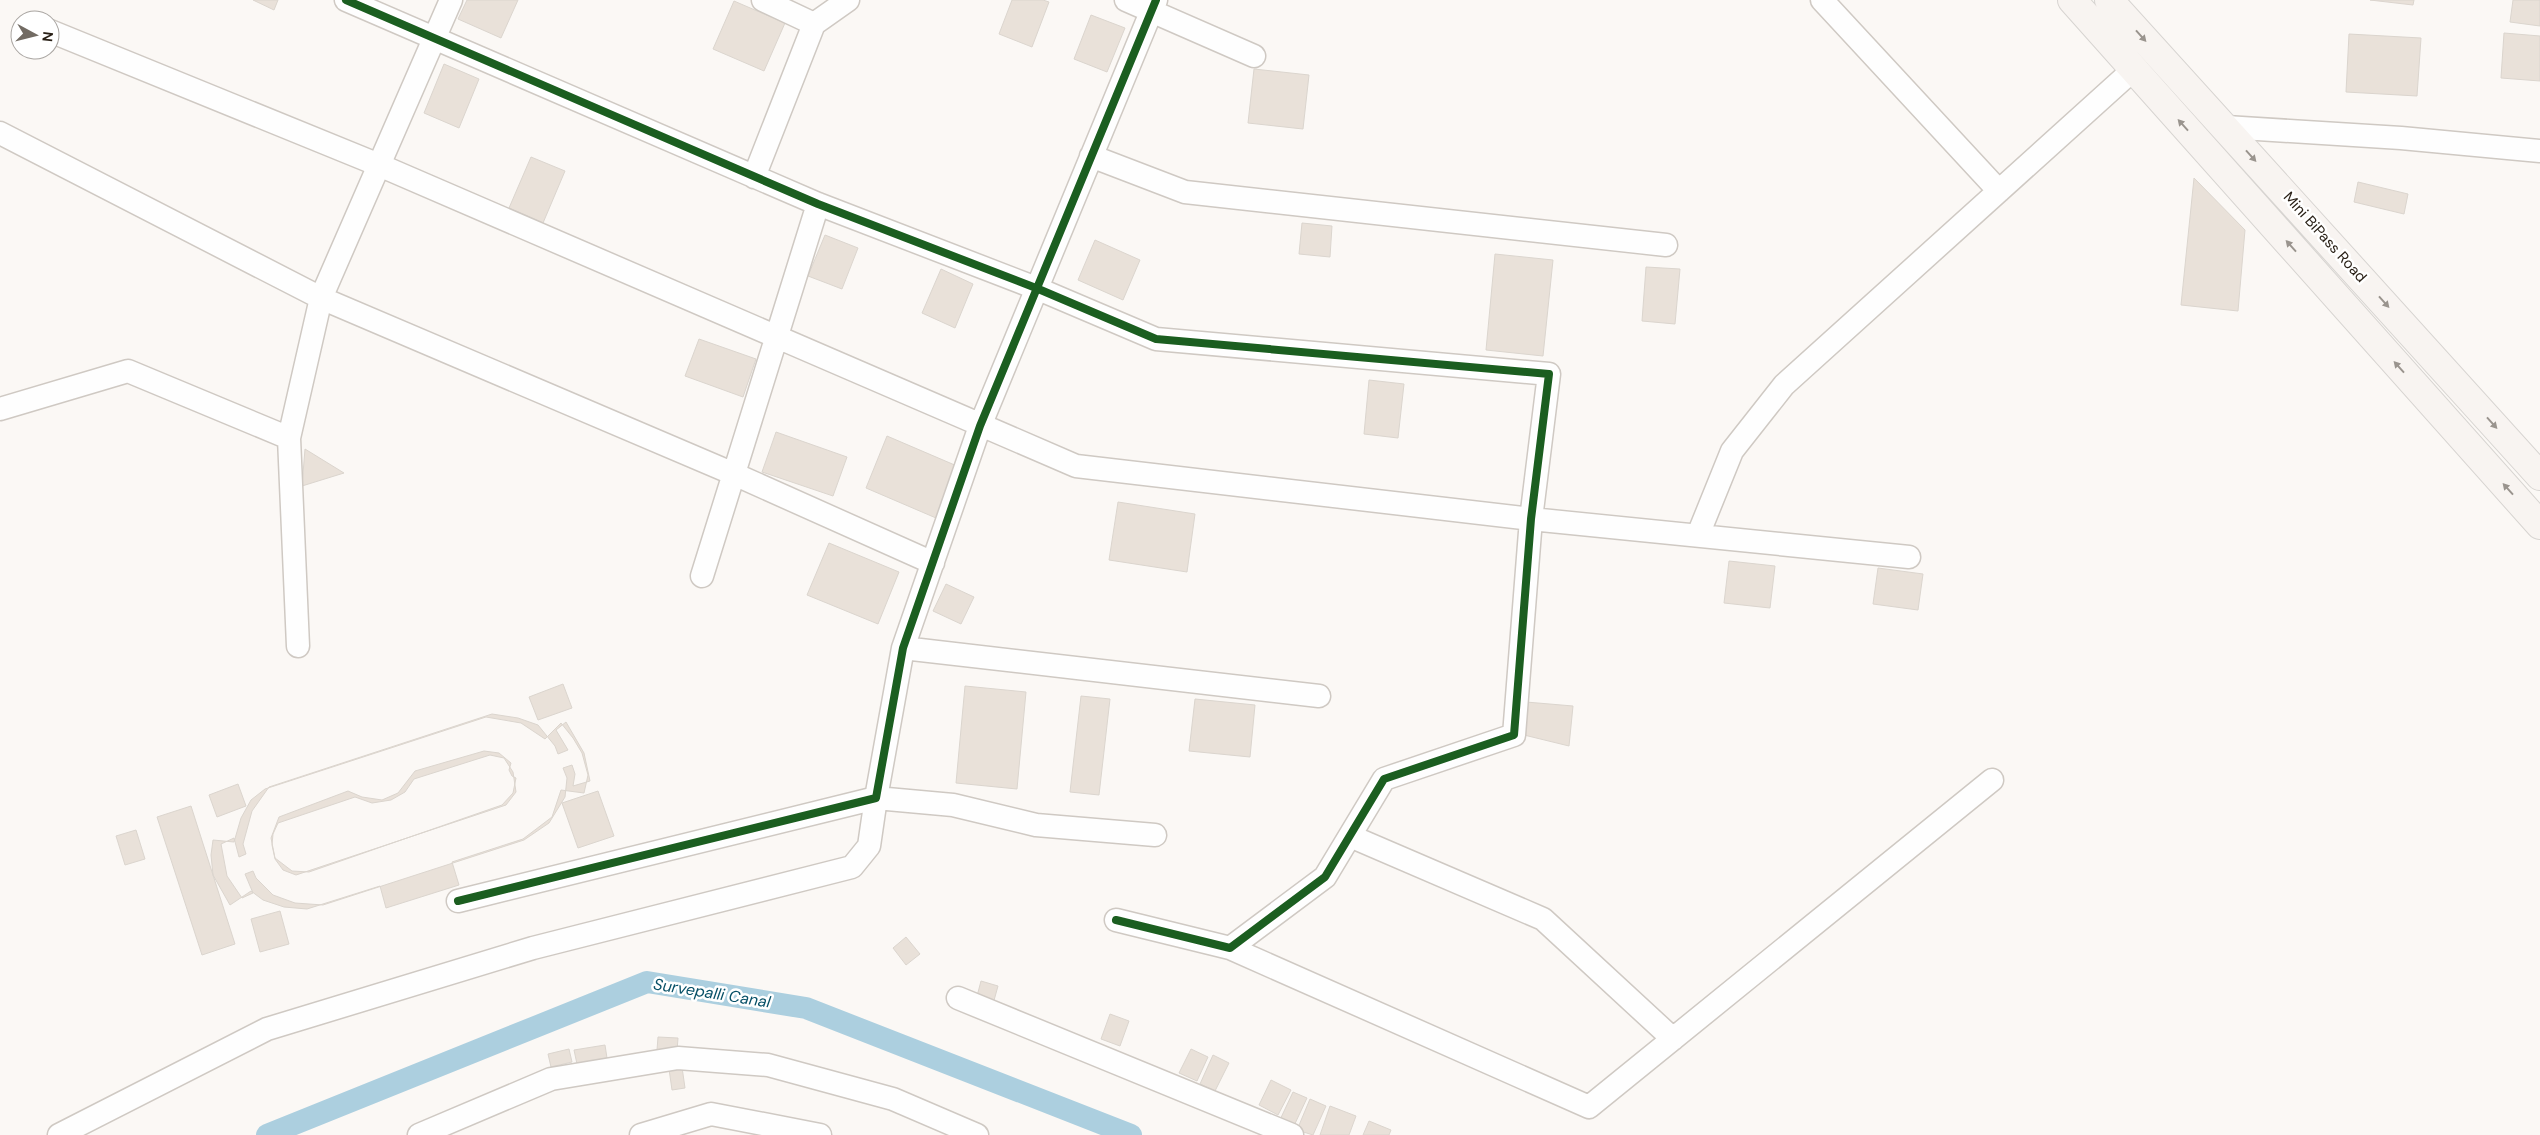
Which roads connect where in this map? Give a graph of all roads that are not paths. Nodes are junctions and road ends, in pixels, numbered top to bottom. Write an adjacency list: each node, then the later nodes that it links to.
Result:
1 (346, 0): 12 (street)
2 (451, 0): 12 (street)
3 (763, 0): 10 (street)
4 (848, 0): 10 (street)
5 (1126, 0): 9 (street)
6 (1822, 0): 21 (street)
7 (2072, 0): 14 (main road)
8 (2108, 0): 15 (main road, Mini BiPass Road, one-way to 15)
9 (1154, 6): 13 (street); 18 (street)
10 (814, 24): 20 (street)
11 (60, 35): 19 (street)
12 (435, 37): 19 (street); 20 (street)
13 (1254, 56)
14 (2134, 69): 21 (street); 33 (main road, one-way to 14)
15 (2226, 127): 17 (street); 31 (main road, Mini BiPass Road, one-way to 31)
16 (0, 132): 25 (street)
17 (2540, 151)
18 (1092, 156): 23 (street); 24 (street)
19 (379, 165): 25 (street); 26 (street)
20 (754, 177): 22 (street)
21 (1999, 191): 34 (street)
22 (818, 204): 24 (street); 26 (street)
23 (1666, 245)
24 (1036, 288): 28 (street); 32 (street)
25 (321, 298): 29 (street); 30 (street)
26 (776, 337): 28 (street); 30 (street)
27 (0, 409): 29 (street)
28 (980, 426): 32 (street); 36 (street)
29 (288, 438): 38 (street)
30 (734, 474): 36 (street); 37 (street)
31 (2540, 476)
32 (1531, 519): 34 (street); 44 (street)
33 (2540, 524)
34 (1698, 535): 35 (street)
35 (1909, 557)
36 (933, 563): 39 (street)
37 (702, 576)
38 (298, 646)
39 (903, 648): 40 (street); 42 (street)
40 (1319, 696)
41 (1992, 780): 49 (street)
42 (876, 798): 43 (street); 45 (street); 50 (street)
43 (1155, 836)
44 (1350, 836): 47 (street); 49 (street)
45 (458, 902)
46 (1116, 920): 47 (street)
47 (1230, 948): 49 (street)
48 (958, 998): 55 (street)
49 (1673, 1039)
50 (59, 1135)
51 (419, 1135): 54 (street)
52 (641, 1135): 53 (street)
53 (820, 1135)
54 (977, 1135)
55 (1292, 1135)

